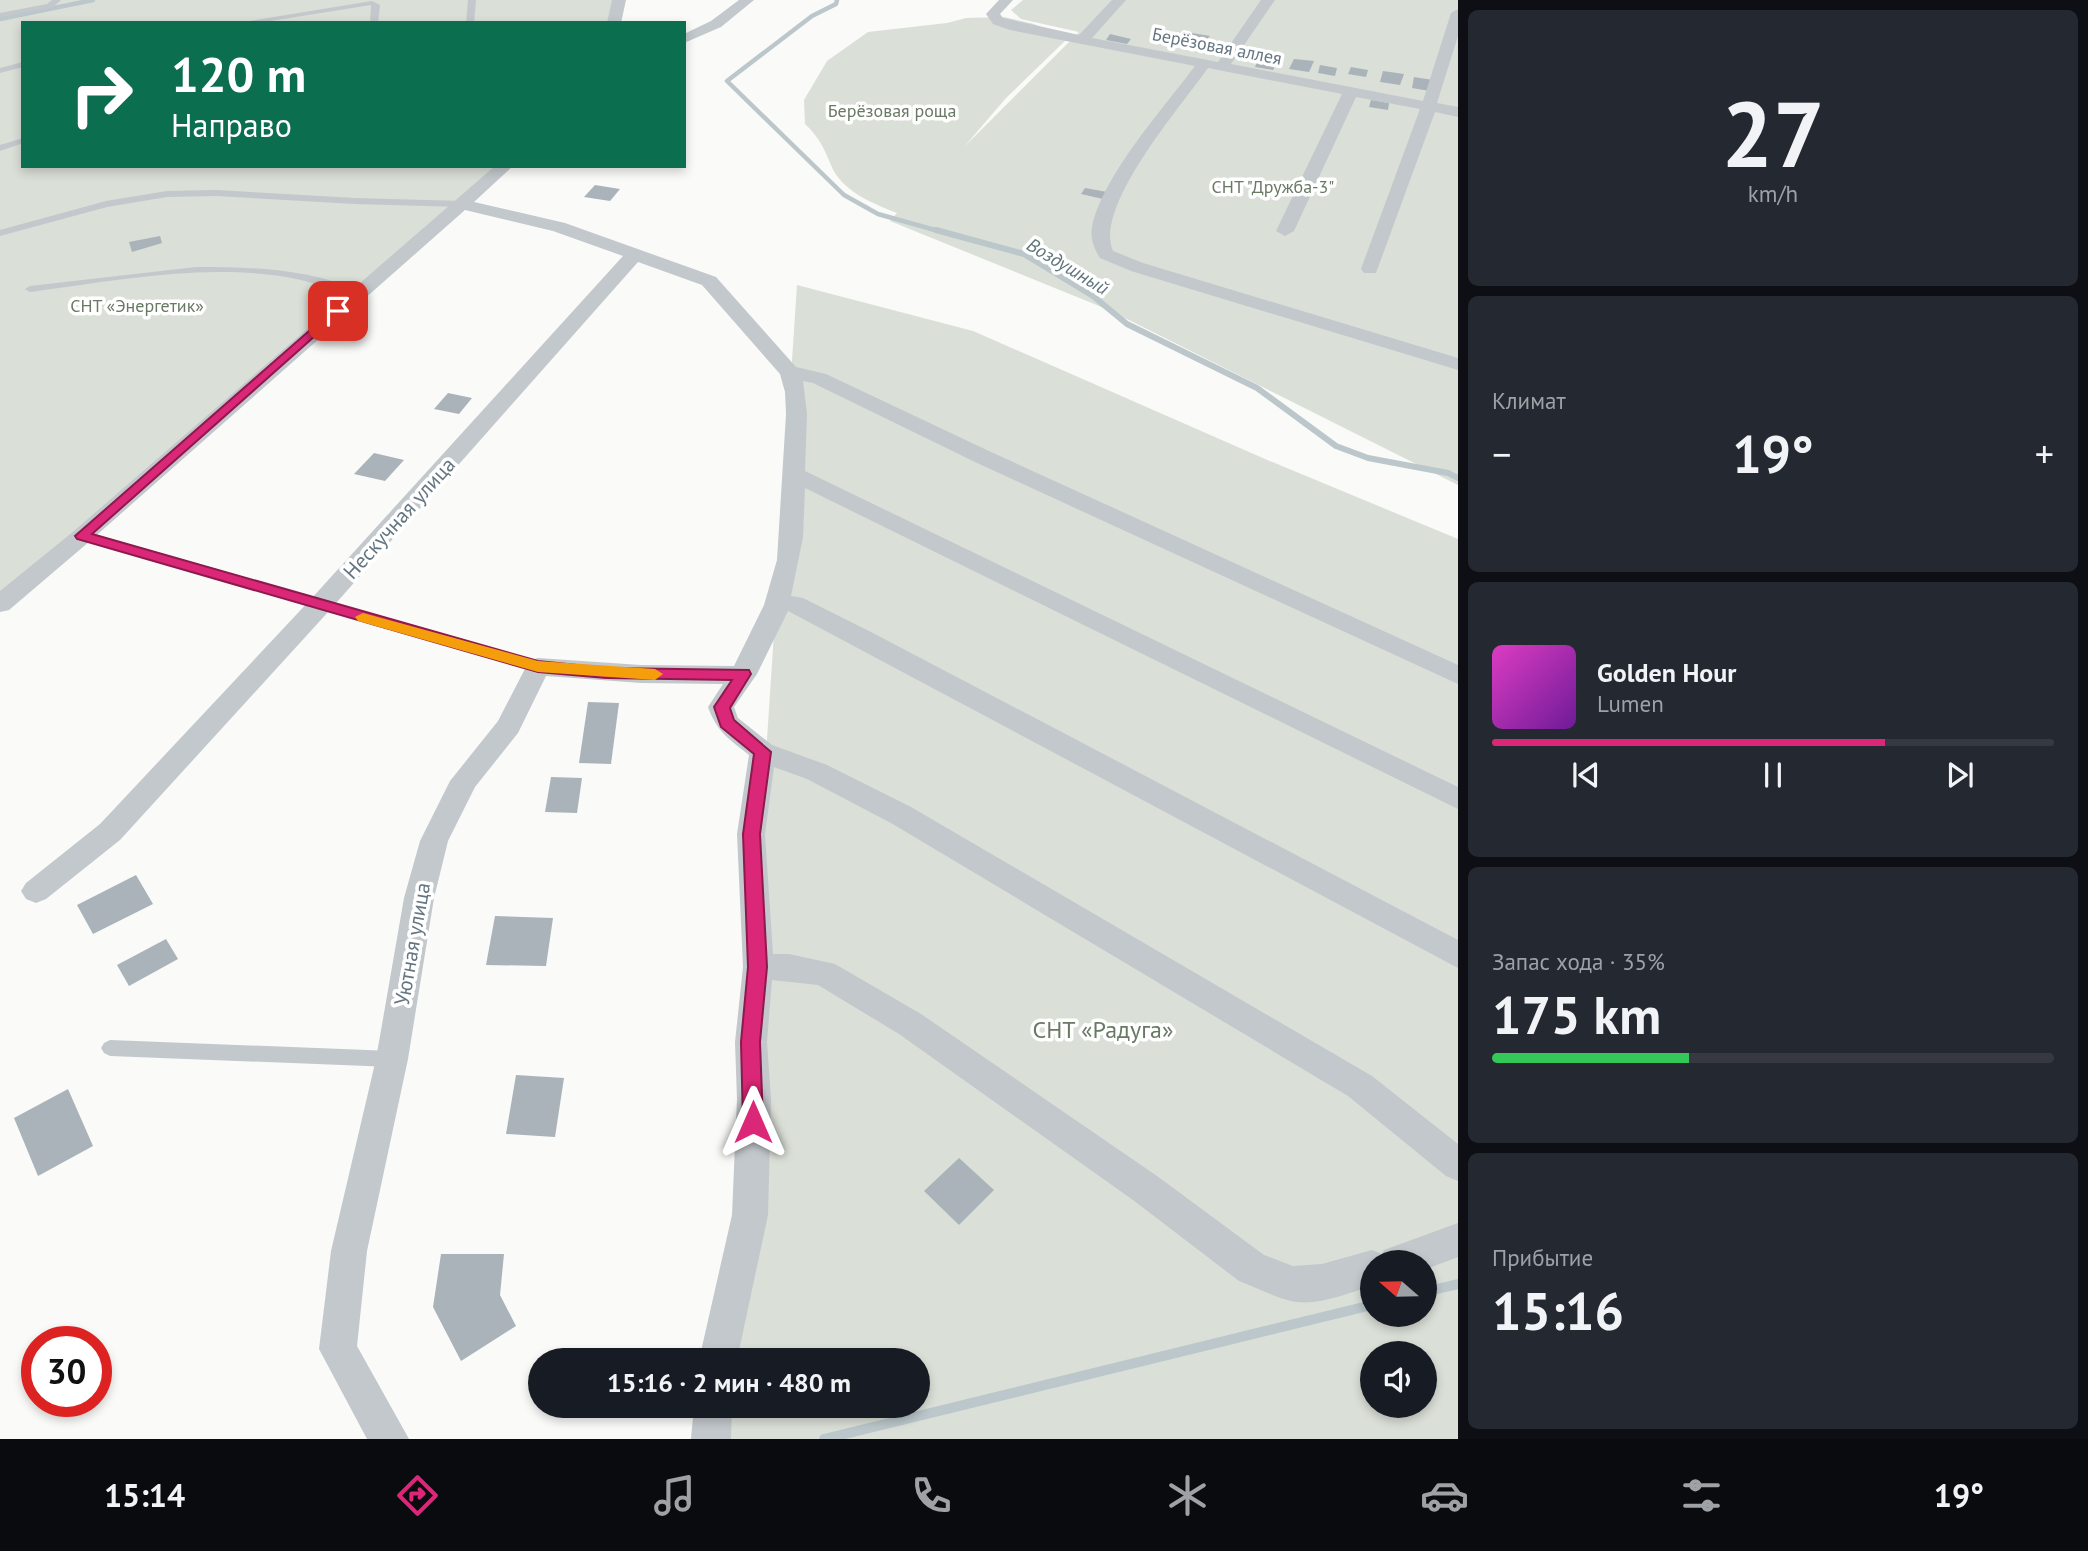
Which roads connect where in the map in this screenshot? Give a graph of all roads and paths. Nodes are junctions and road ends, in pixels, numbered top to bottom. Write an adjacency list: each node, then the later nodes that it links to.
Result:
1 (57, 0): 9 (lane)
2 (472, 0): 12 (lane)
3 (620, 0): 13 (street)
4 (747, 0): 15 (street)
5 (1006, 0): 16 (street, Берёзовая аллея)
6 (1119, 0): 16 (street)
7 (1268, 0): 18 (street)
8 (1458, 13): 14 (street)
9 (0, 15)
10 (255, 21): 11 (lane)
11 (374, 21)
12 (470, 21)
13 (615, 21)
14 (1455, 35): 21 (street)
15 (686, 38)
16 (1082, 40): 18 (street, Берёзовая аллея)
17 (21, 65): 19 (lane)
18 (1213, 65): 20 (street, Берёзовая аллея); 33 (street)
19 (0, 71)
20 (1351, 91): 21 (street, Берёзовая аллея); 27 (street)
21 (1429, 106): 22 (street, Берёзовая аллея); 30 (street)
22 (1458, 112)
23 (21, 141): 24 (lane)
24 (0, 148)
25 (503, 168): 26 (street)
26 (461, 204): 28 (lane); 29 (street); 32 (street)
27 (1285, 232)
28 (0, 233)
29 (635, 254): 34 (street); 39 (street, Нескучная улица)
30 (1370, 269)
31 (30, 289): 32 (lane)
32 (358, 293): 36 (street)
33 (1458, 363)
34 (789, 372): 35 (street); 42 (street)
35 (794, 474): 37 (street); 44 (street)
36 (82, 536): 38 (street); 39 (lane)
37 (777, 601): 41 (street); 46 (street)
38 (0, 604)
39 (320, 605): 40 (lane); 45 (street, Нескучная улица)
40 (538, 667): 41 (street); 49 (street, Уютная улица)
41 (744, 674): 43 (street)
42 (1458, 675)
43 (763, 752): 47 (street); 50 (street)
44 (1458, 799)
45 (36, 891)
46 (1458, 956)
47 (758, 967): 53 (street); 54 (street)
48 (110, 1048): 49 (lane)
49 (392, 1059): 55 (street, Уютная улица)
50 (1458, 1165)
51 (1458, 1240): 52 (street)
52 (1430, 1250)
53 (1360, 1271)
54 (721, 1348)
55 (389, 1439)

